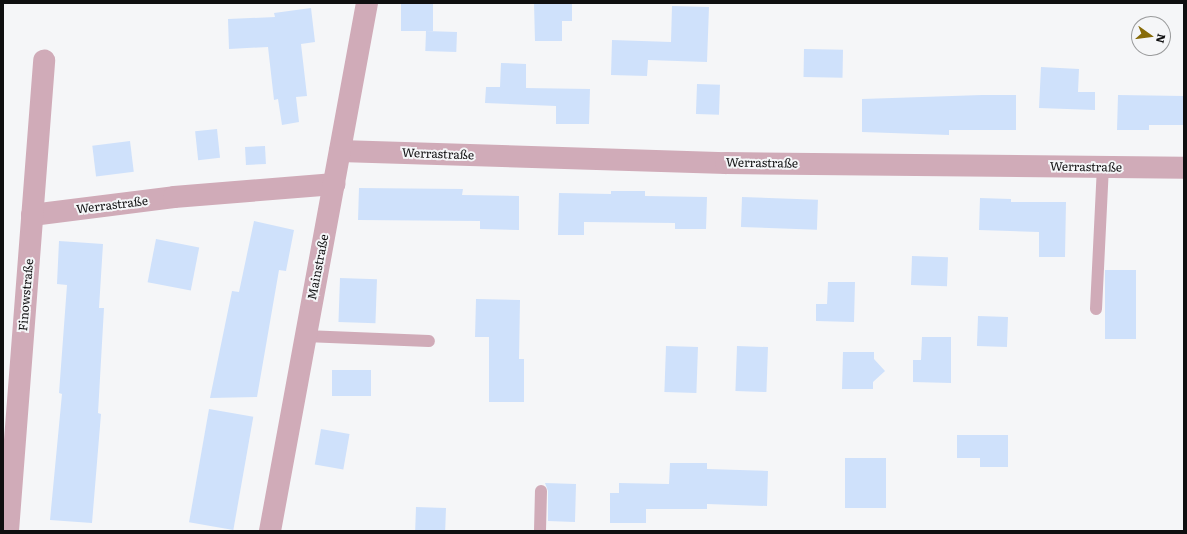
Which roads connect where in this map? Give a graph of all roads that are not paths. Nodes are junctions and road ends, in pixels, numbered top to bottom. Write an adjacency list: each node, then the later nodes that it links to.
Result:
1 (367, 3): 3 (street, Mainstraße)
2 (44, 60): 7 (street, Finowstraße)
3 (340, 151): 4 (street, Werrastraße); 6 (street, Mainstraße)
4 (1103, 167): 5 (street, Werrastraße); 8 (lane)
5 (1184, 168)
6 (334, 184): 7 (street, Werrastraße); 9 (street, Mainstraße)
7 (32, 215): 12 (street, Finowstraße)
8 (1096, 309)
9 (305, 336): 10 (lane); 13 (street, Mainstraße)
10 (430, 341)
11 (541, 491): 14 (lane)
12 (8, 531)
13 (270, 531)
14 (540, 531)

